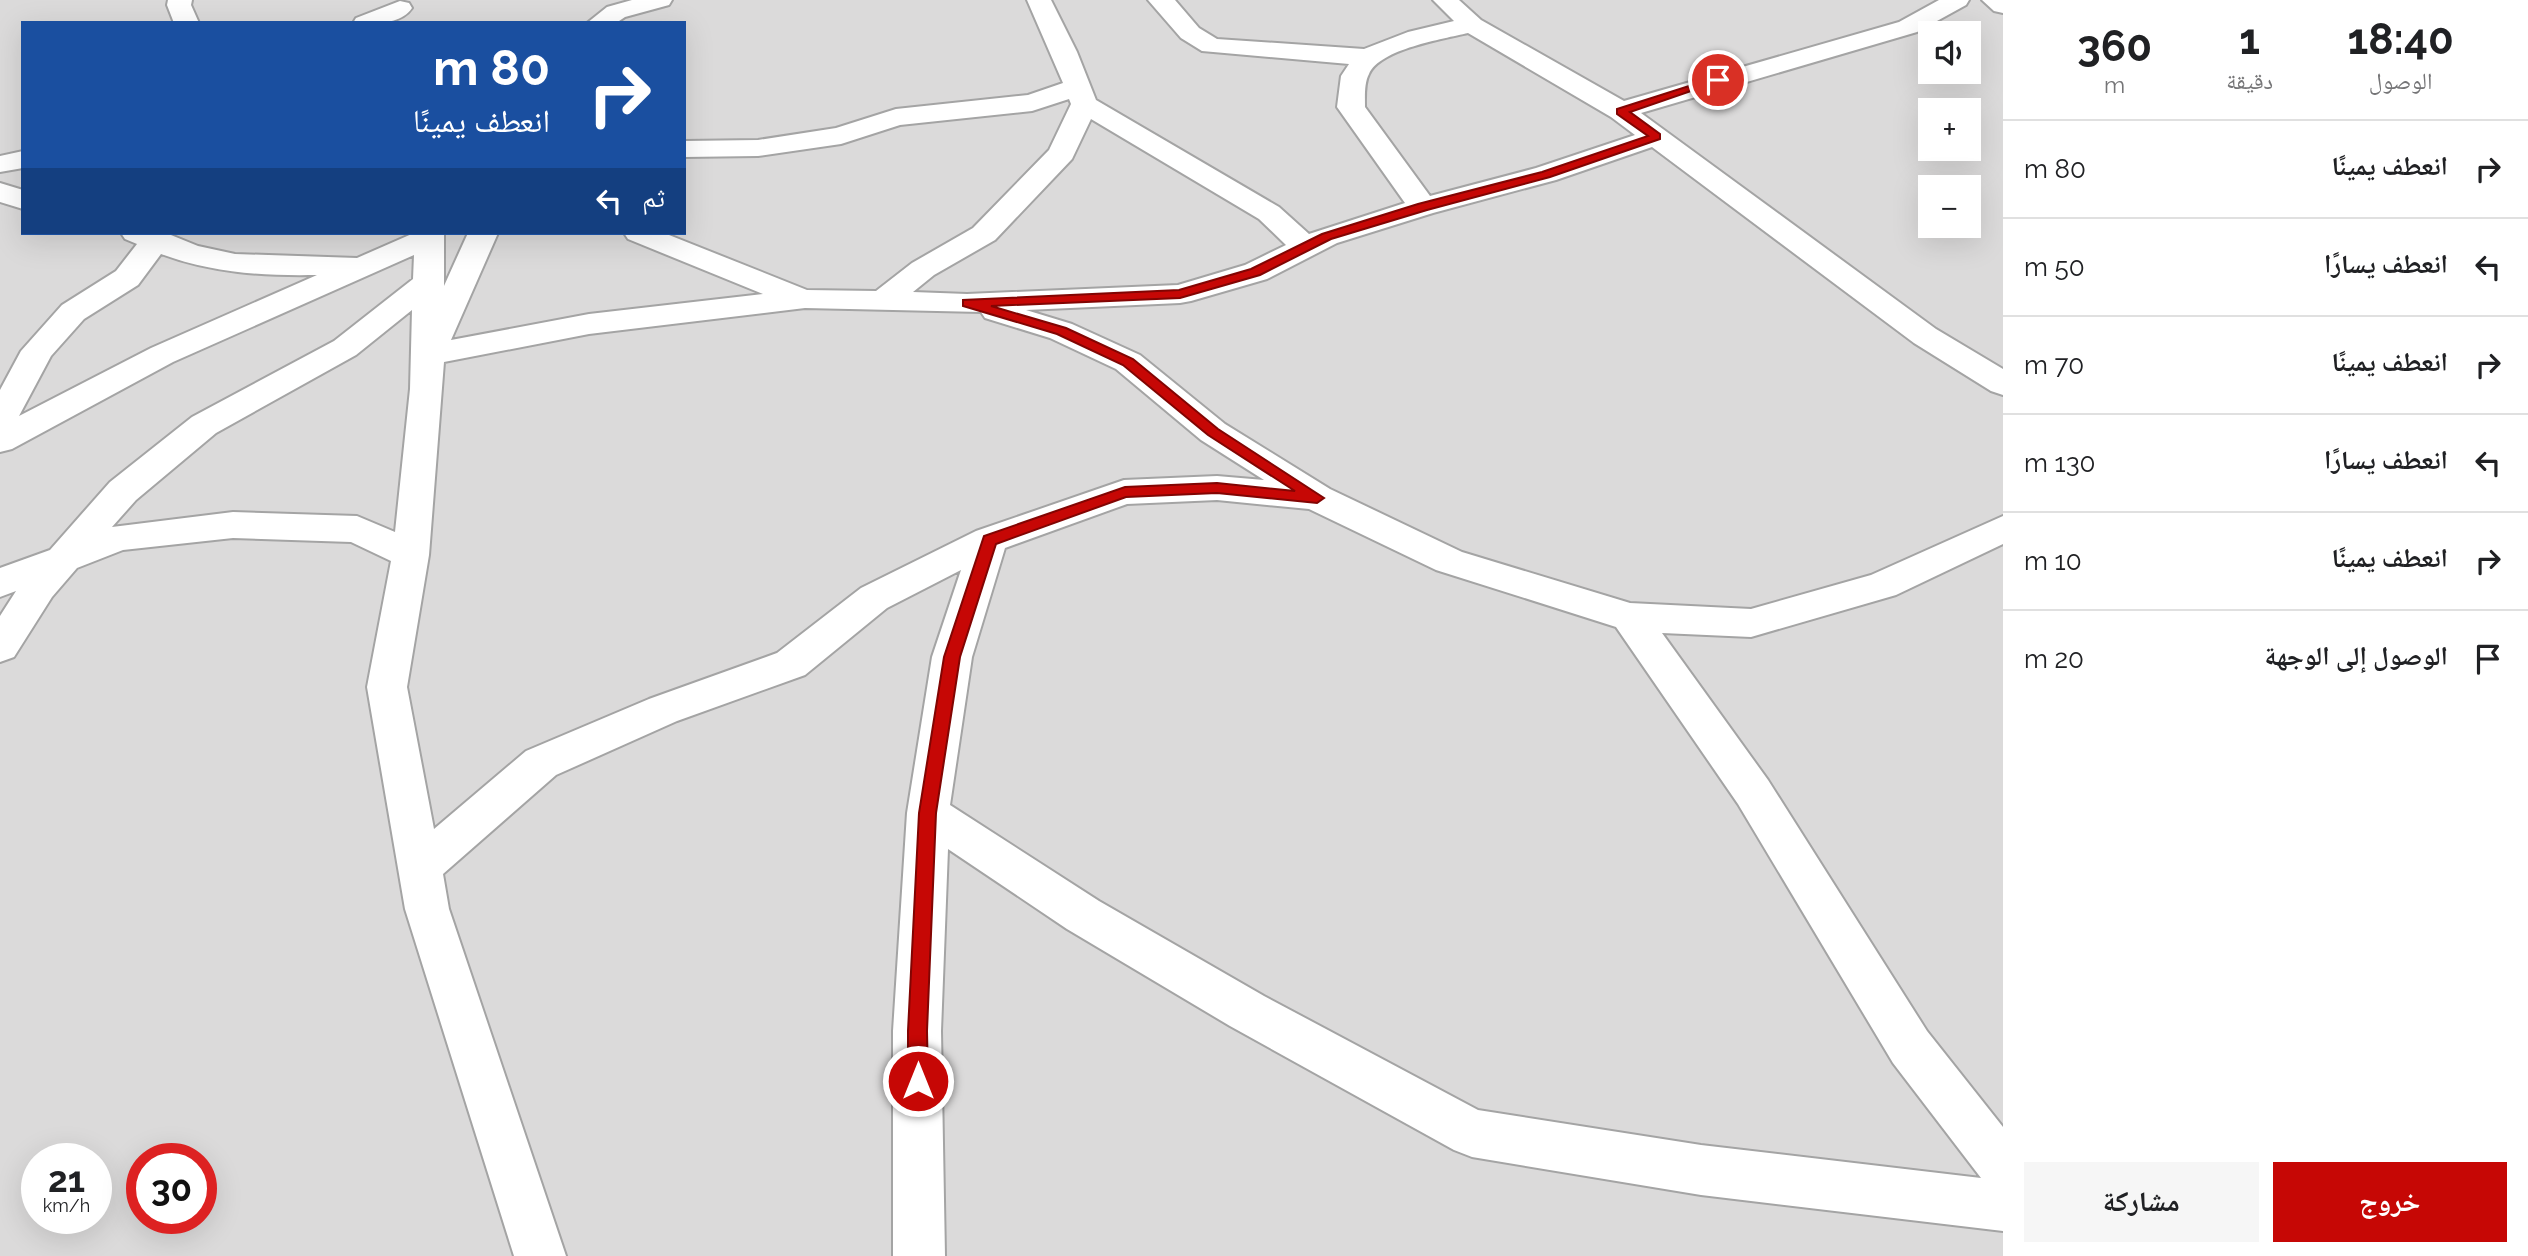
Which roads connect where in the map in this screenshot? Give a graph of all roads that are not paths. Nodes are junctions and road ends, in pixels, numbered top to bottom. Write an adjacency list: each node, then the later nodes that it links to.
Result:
1 (180, 0): 10 (street)
2 (660, 0): 12 (street)
3 (1039, 0): 15 (street)
4 (1160, 0): 14 (street)
5 (1445, 0): 13 (street)
6 (1957, 0): 16 (street)
7 (1994, 0): 8 (street)
8 (2003, 6)
9 (400, 10): 11 (street)
10 (186, 21)
11 (370, 21)
12 (602, 21)
13 (1472, 25): 14 (street); 16 (street)
14 (1367, 57): 23 (street)
15 (1081, 96): 18 (street); 28 (street); 32 (street)
16 (1621, 111): 17 (street)
17 (1656, 137): 23 (street); 35 (street)
18 (686, 149)
19 (21, 159): 20 (street)
20 (0, 164)
21 (0, 191): 22 (street)
22 (21, 199)
23 (1423, 207): 28 (street)
24 (429, 235): 29 (street); 30 (street)
25 (482, 235): 34 (street)
26 (644, 235): 31 (street)
27 (148, 236): 29 (street); 36 (street)
28 (1305, 247): 33 (street)
29 (368, 264): 37 (street)
30 (428, 282): 34 (street); 42 (street)
31 (805, 299): 32 (street); 34 (street)
32 (883, 301): 33 (street)
33 (967, 303): 38 (street)
34 (428, 355): 41 (street)
35 (1994, 373)
36 (0, 421)
37 (0, 440)
38 (1317, 498): 40 (street); 45 (street)
39 (2003, 529): 45 (street)
40 (989, 540): 47 (street); 48 (street)
41 (411, 555): 42 (street); 48 (street)
42 (64, 559): 43 (street); 44 (street); 46 (street)
43 (0, 583)
44 (0, 593)
45 (1630, 617): 49 (street)
46 (0, 647)
47 (928, 813): 50 (street); 52 (street)
48 (420, 867): 51 (street)
49 (2003, 1167)
50 (2003, 1206)
51 (540, 1256)
52 (919, 1256)

